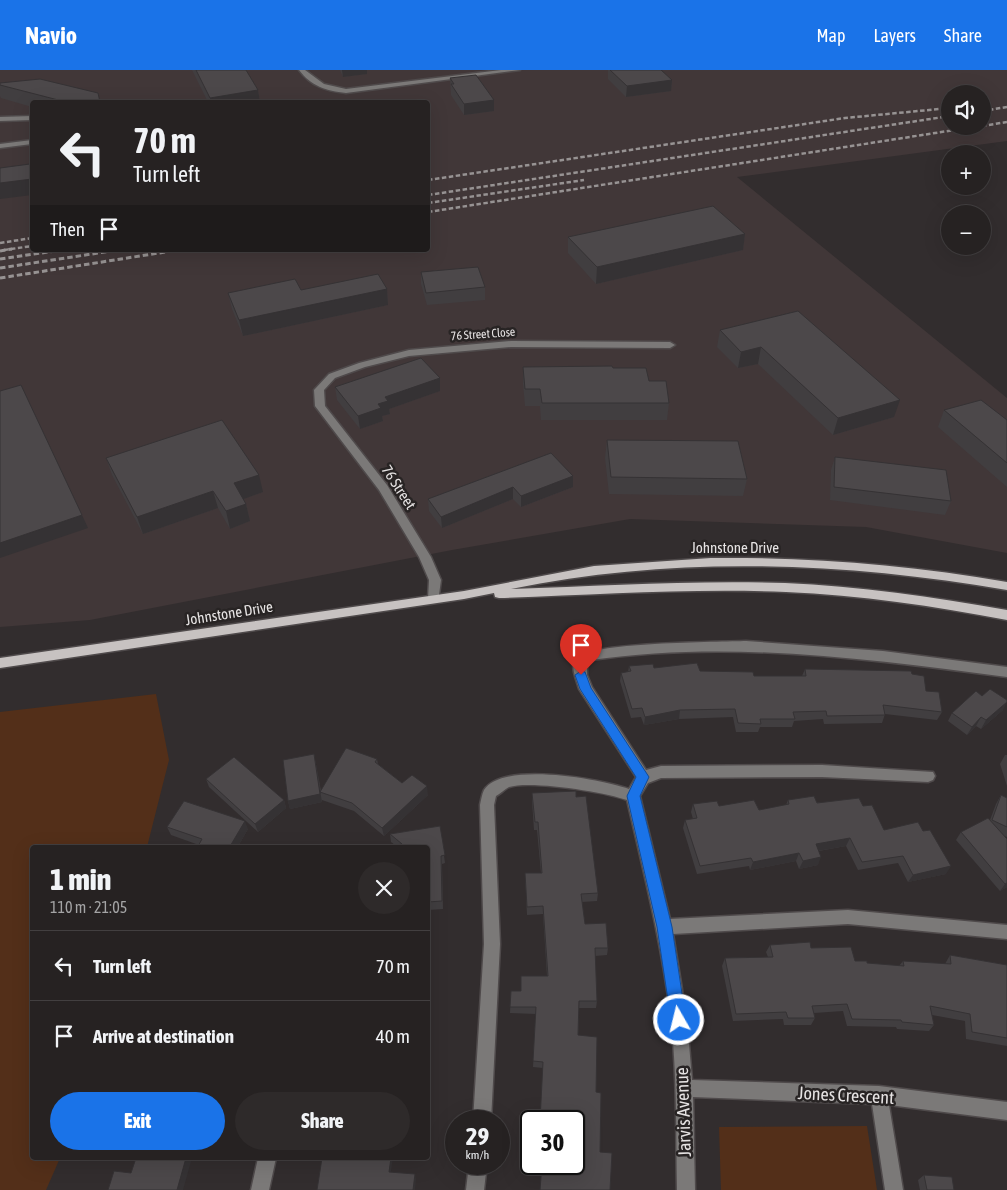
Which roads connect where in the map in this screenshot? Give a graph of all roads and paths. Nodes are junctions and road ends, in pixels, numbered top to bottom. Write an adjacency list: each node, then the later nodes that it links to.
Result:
1 (302, 70): 2 (street)
2 (517, 70)
3 (30, 118): 4 (street)
4 (0, 119)
5 (30, 142): 6 (street)
6 (0, 146)
7 (670, 345): 8 (street, 76 Street Close)
8 (319, 400): 11 (street, 76 Street)
9 (1007, 586): 10 (main road, Johnstone Drive)
10 (464, 595): 11 (main road, Johnstone Drive); 12 (main road, Johnstone Drive)
11 (434, 599): 13 (main road, Johnstone Drive)
12 (1007, 615)
13 (0, 663)
14 (1007, 672): 15 (street)
15 (645, 776): 16 (street); 17 (street)
16 (928, 776)
17 (633, 796): 18 (street, Jarvis Avenue); 22 (street)
18 (664, 927): 19 (street); 20 (street, Jarvis Avenue)
19 (1007, 932)
20 (684, 1088): 21 (street, Jones Crescent); 28 (street, Jarvis Avenue)
21 (879, 1095): 23 (street, Jones Crescent); 29 (street)
22 (483, 1110)
23 (1007, 1111)
24 (267, 1160): 26 (street)
25 (477, 1175): 27 (street)
26 (260, 1190)
27 (475, 1190)
28 (686, 1190)
29 (894, 1190)

